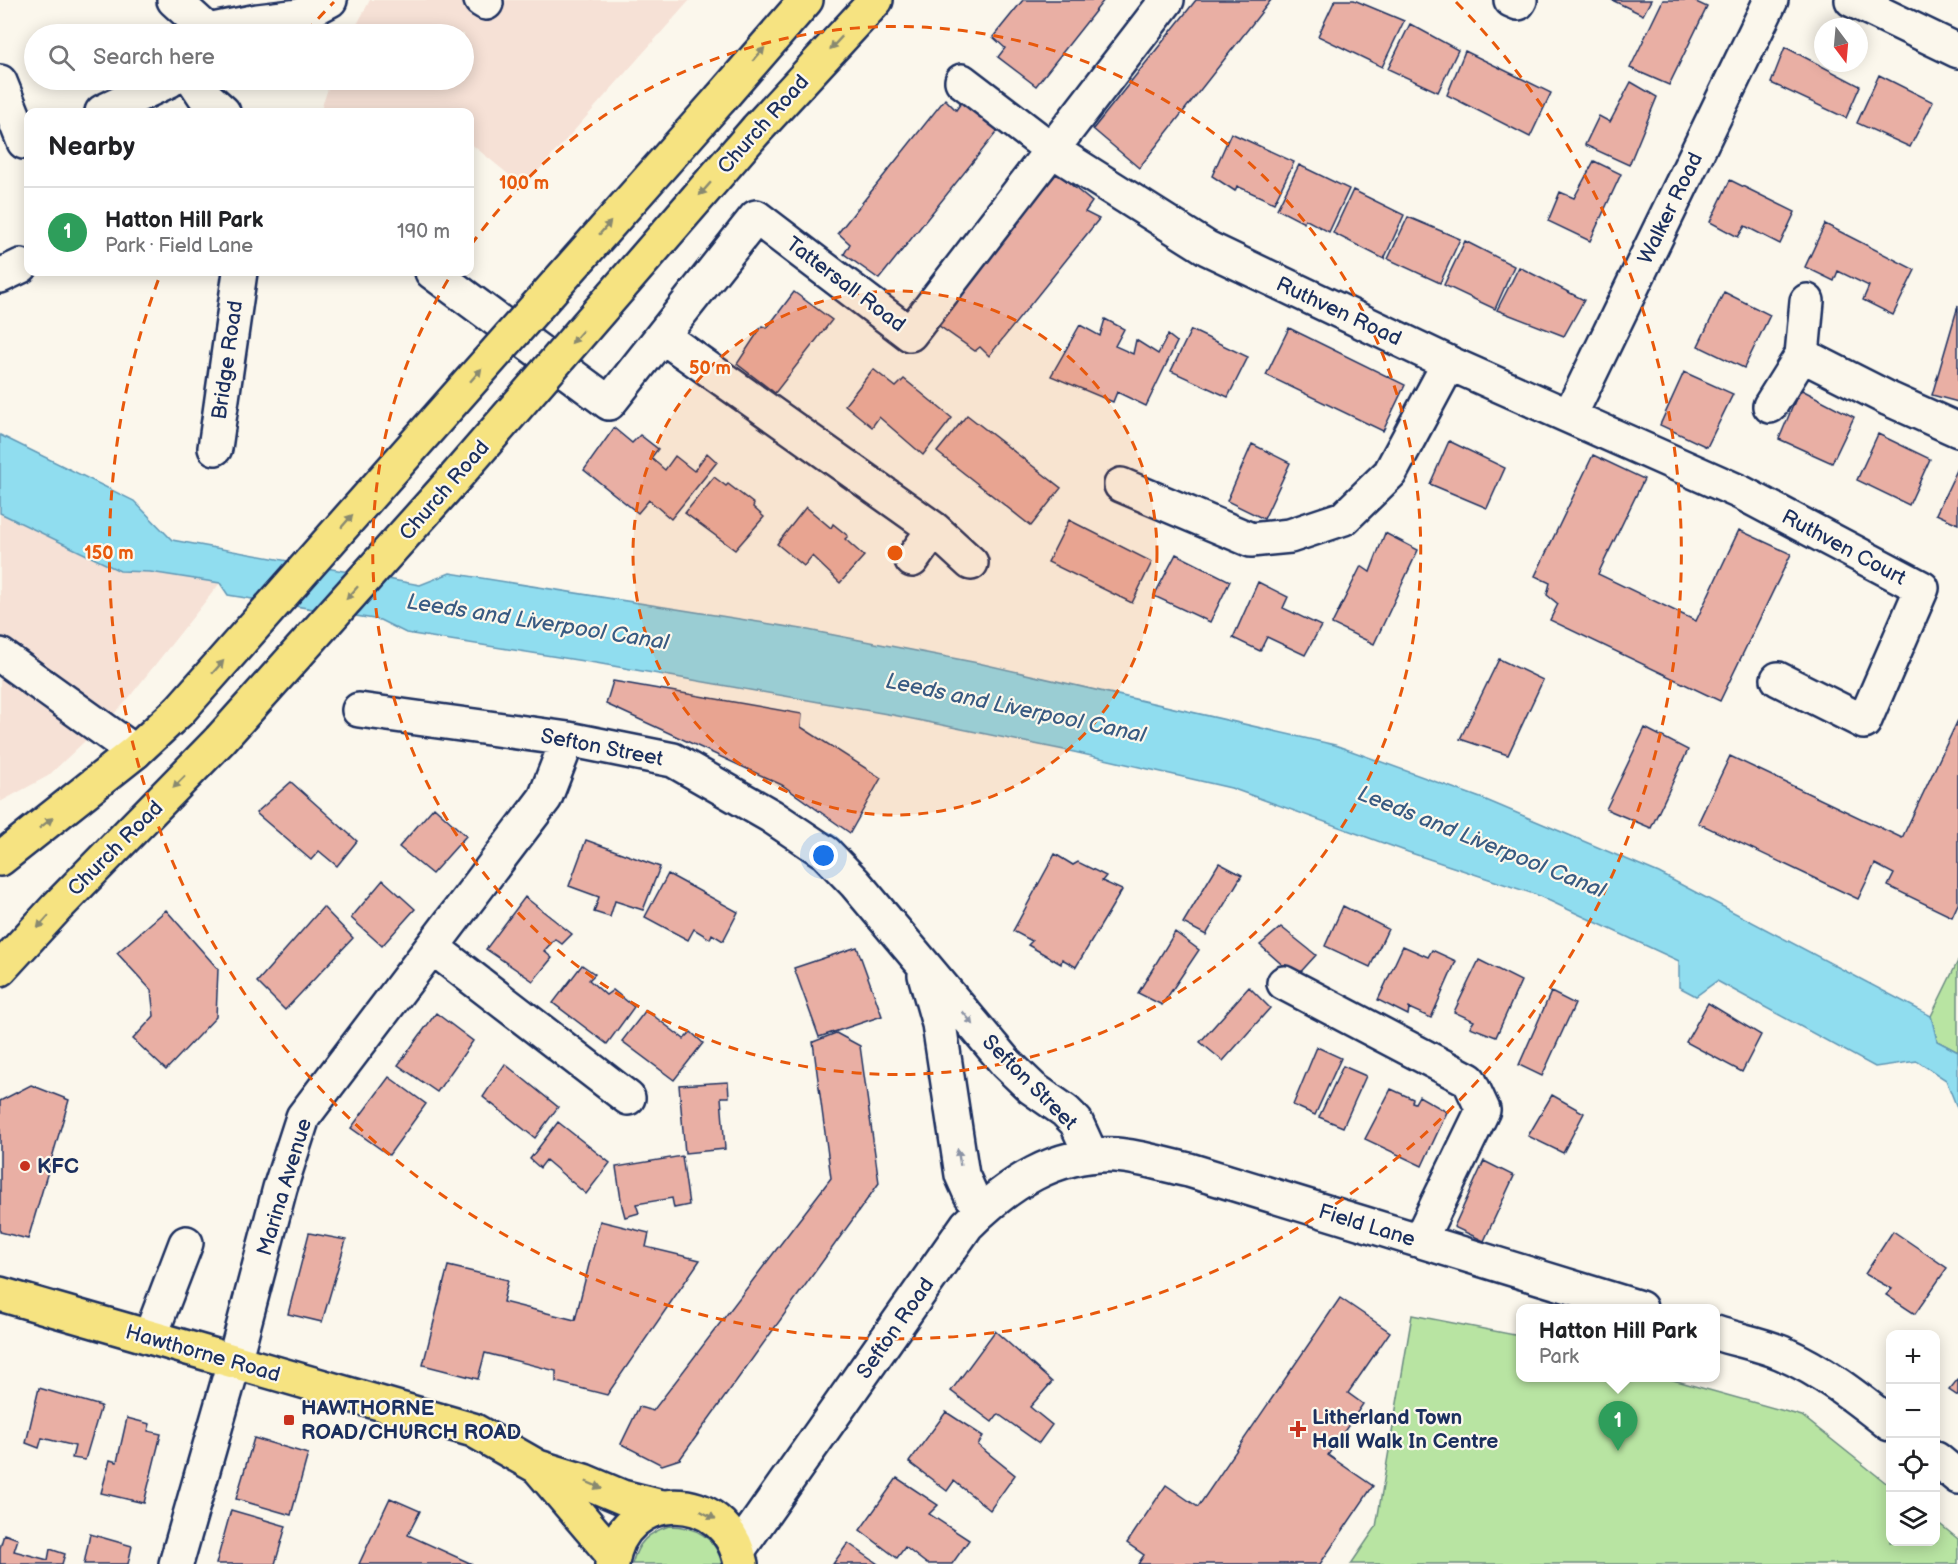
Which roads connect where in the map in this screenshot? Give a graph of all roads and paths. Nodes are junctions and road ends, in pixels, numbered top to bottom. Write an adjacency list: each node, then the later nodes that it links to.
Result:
1 (172, 0): 10 (street); 11 (street)
2 (330, 0): 12 (street)
3 (806, 0): 41 (main road, one-way to 3, bridge)
4 (876, 0): 45 (main road, Church Road, one-way to 45, bridge)
5 (1167, 0): 21 (street, Tattersall Road)
6 (1511, 0): 7 (street)
7 (1520, 0)
8 (1771, 0): 29 (street, Walker Road)
9 (1852, 0): 13 (street)
10 (176, 24)
11 (200, 24)
12 (243, 24)
13 (1958, 51)
14 (962, 81): 21 (street, Ruthven Road)
15 (0, 82): 20 (street)
16 (149, 90): 18 (street)
17 (201, 90): 19 (street)
18 (110, 108)
19 (219, 108)
20 (18, 143)
21 (1052, 150): 25 (street, Tattersall Road); 27 (street, Ruthven Road)
22 (239, 276): 31 (street, Bridge Road)
23 (437, 276): 25 (street, Tattersall Road)
24 (1807, 300): 26 (street)
25 (662, 336): 34 (street)
26 (1802, 355): 28 (street); 30 (street)
27 (1449, 363): 29 (street, Ruthven Road); 32 (street)
28 (1770, 406)
29 (1570, 415): 33 (street, Ruthven Road)
30 (1958, 430)
31 (215, 448)
32 (1120, 485)
33 (1742, 493): 38 (street, Ruthven Court)
34 (934, 529): 35 (street); 36 (street)
35 (912, 560)
36 (971, 563)
37 (0, 655): 41 (street)
38 (1778, 680)
39 (359, 710): 40 (street, Sefton Street)
40 (568, 739): 43 (street, Marina Avenue); 44 (street, Sefton Street)
41 (135, 752): 42 (main road, one-way to 41)
42 (0, 859)
43 (432, 947): 47 (street); 56 (street, Marina Avenue)
44 (917, 957): 48 (street, Sefton Street, one-way to 48); 49 (street, Sefton Street, one-way to 44)
45 (0, 969)
46 (1284, 983): 50 (street)
47 (628, 1098)
48 (1091, 1155): 49 (street, Sefton Road); 50 (street, Field Lane)
49 (983, 1209): 62 (street, Sefton Road)
50 (1420, 1240): 53 (street, Field Lane)
51 (186, 1243): 55 (street)
52 (0, 1294): 55 (main road, Hawthorne Road)
53 (1627, 1304)
54 (1720, 1334): 57 (street)
55 (150, 1337): 56 (main road, Hawthorne Road)
56 (234, 1362): 59 (main road, Hawthorne Road); 64 (street, Marina Avenue)
57 (1886, 1421)
58 (1940, 1464): 60 (street)
59 (538, 1467): 61 (main road, Hawthorne Road, one-way to 61); 63 (main road, Hawthorne Road)
60 (1958, 1477)
61 (662, 1508): 62 (main road, one-way to 62); 63 (main road)
62 (740, 1557)
63 (612, 1559)
64 (176, 1564)

